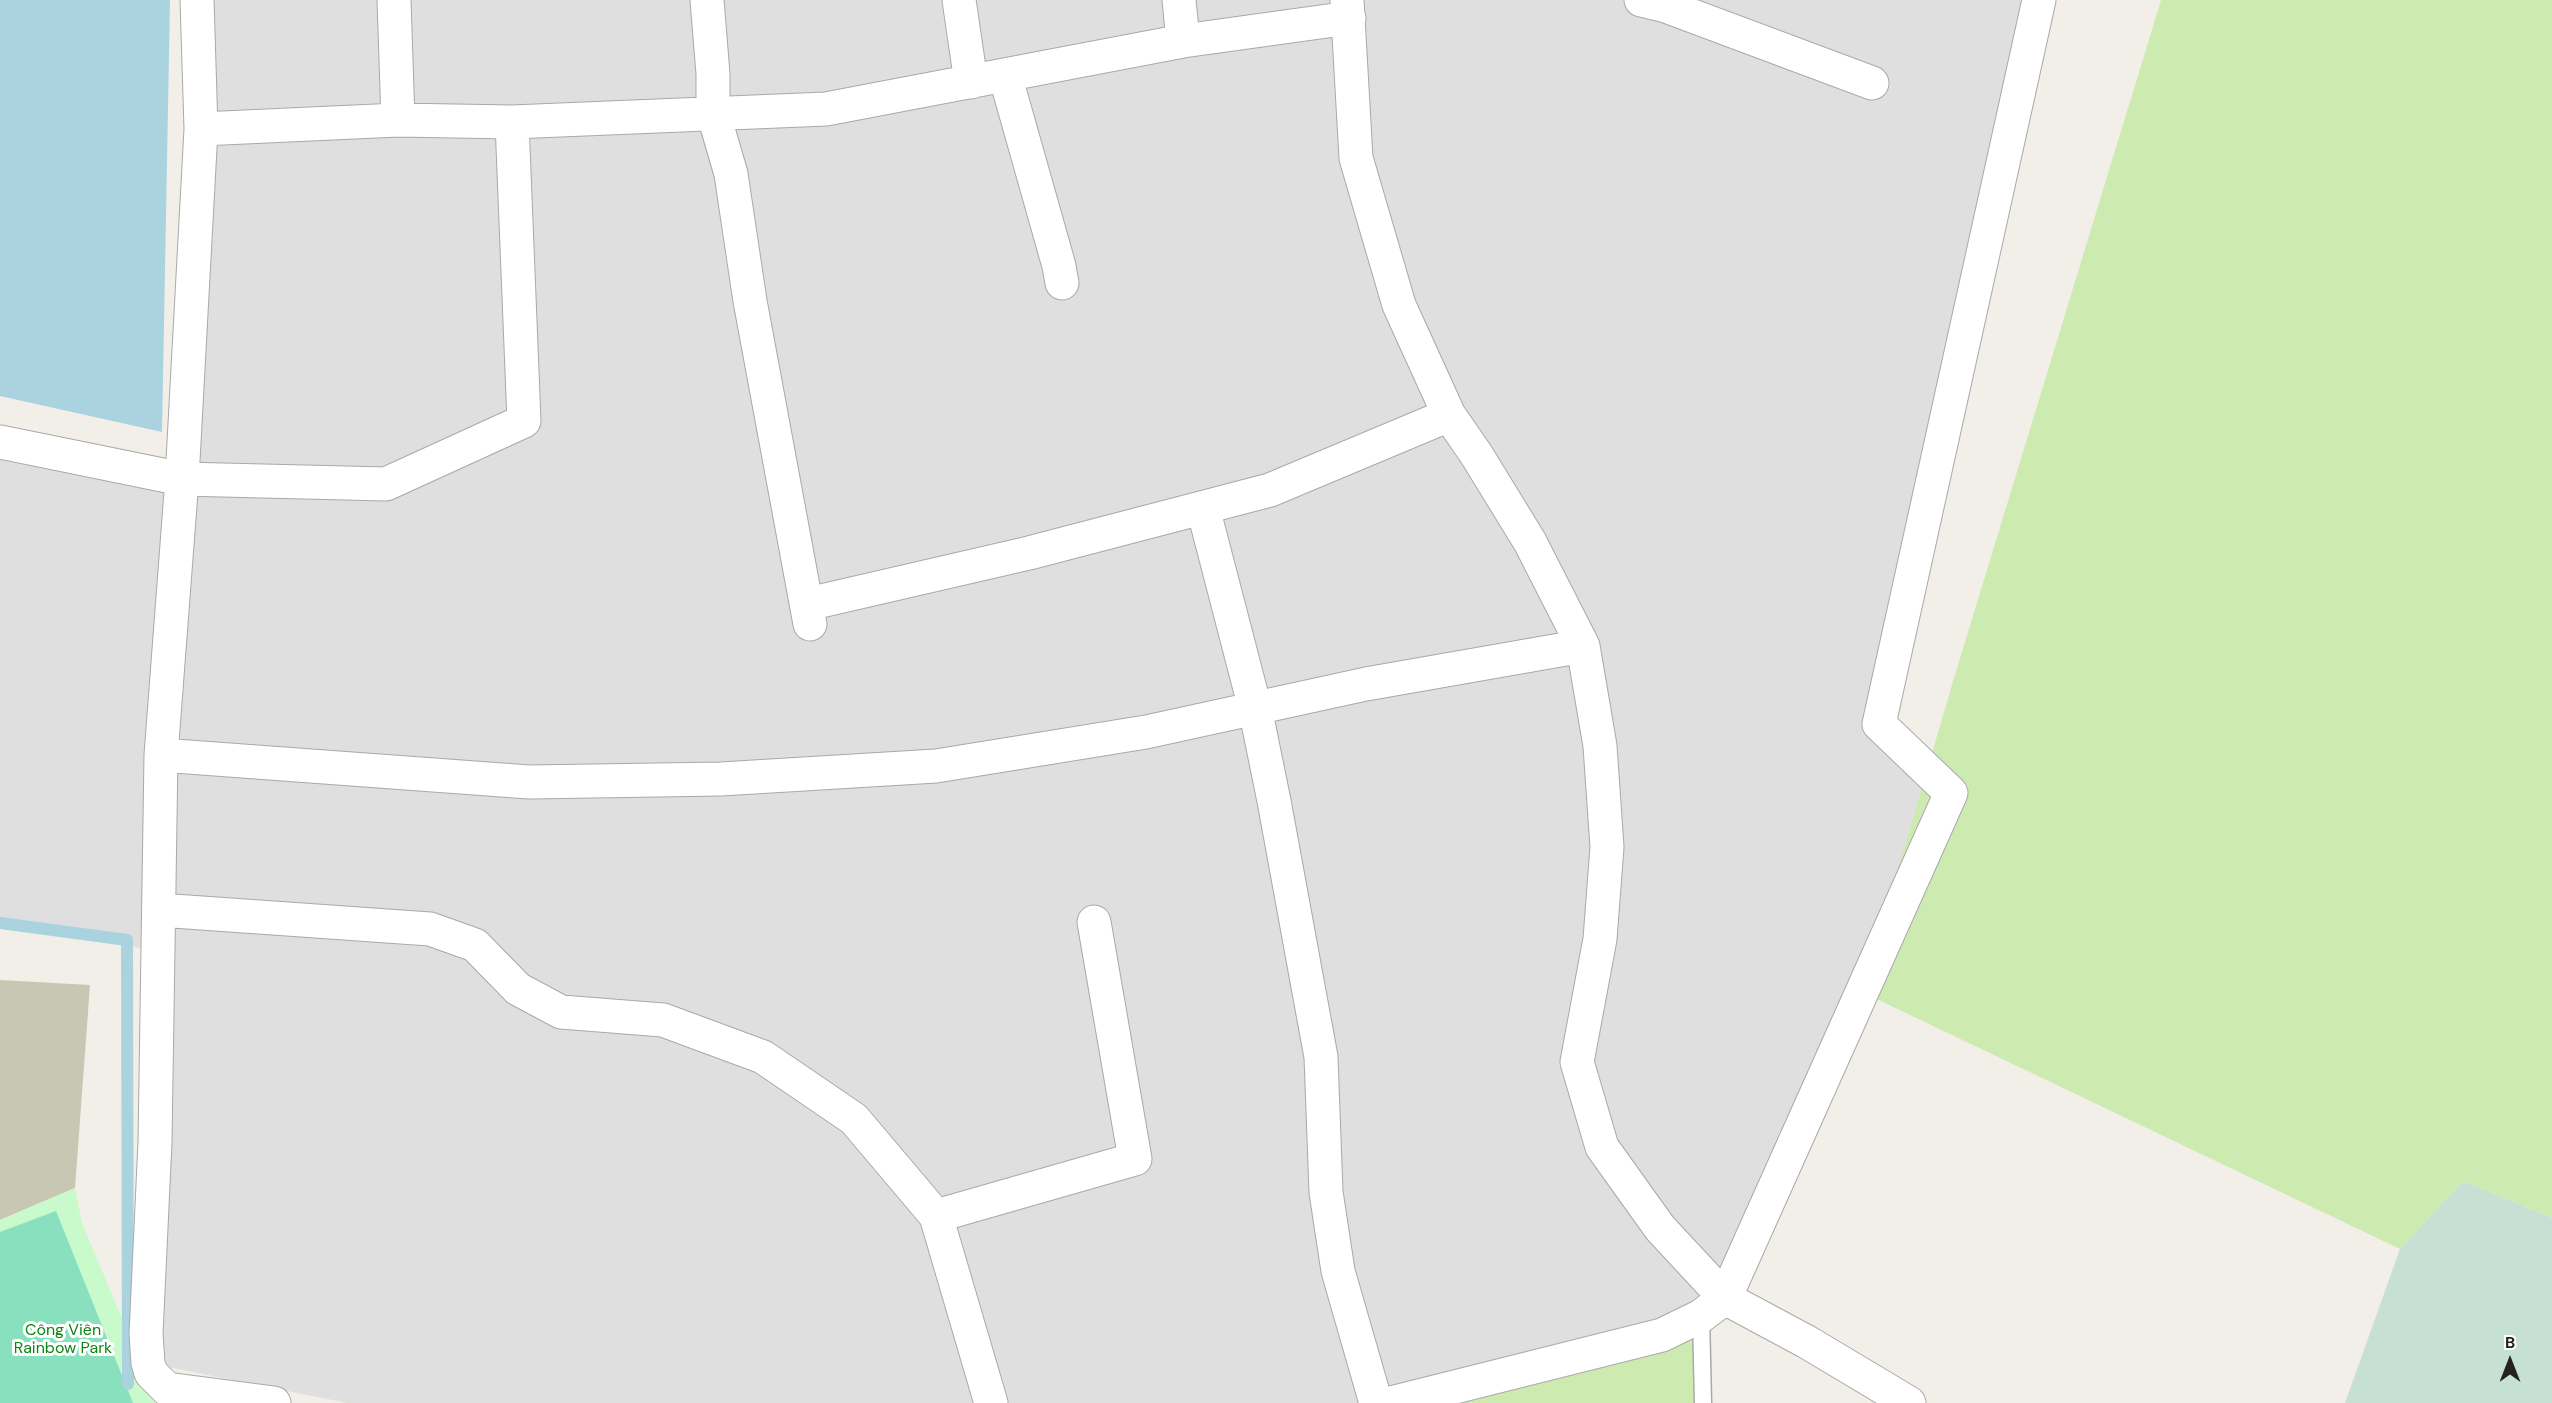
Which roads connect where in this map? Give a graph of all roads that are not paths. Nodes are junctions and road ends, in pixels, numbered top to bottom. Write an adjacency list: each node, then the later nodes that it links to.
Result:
1 (197, 0): 16 (street)
2 (394, 0): 14 (street)
3 (707, 0): 13 (street)
4 (958, 0): 11 (street)
5 (1179, 0): 9 (street)
6 (1641, 0): 12 (street)
7 (2039, 0): 28 (street)
8 (1348, 9): 9 (street); 18 (street)
9 (1183, 41): 10 (street)
10 (1005, 75): 11 (street); 17 (street)
11 (971, 82): 13 (street)
12 (1872, 83)
13 (713, 112): 15 (street); 21 (street)
14 (398, 120): 15 (street); 16 (street)
15 (512, 122): 20 (street)
16 (201, 129): 20 (street)
17 (1062, 284)
18 (1449, 415): 21 (street); 22 (street)
19 (0, 442): 20 (street)
20 (182, 479): 24 (street)
21 (1203, 508): 23 (street)
22 (1583, 646): 23 (street); 28 (street)
23 (1255, 708): 24 (street); 31 (street)
24 (160, 755): 25 (street)
25 (159, 910): 27 (street); 29 (street)
26 (1094, 922): 27 (street)
27 (936, 1216): 30 (street)
28 (1713, 1307): 32 (street); 33 (lane); 34 (street)
29 (274, 1403)
30 (992, 1403)
31 (1376, 1403)
32 (1391, 1403)
33 (1703, 1403)
34 (1909, 1403)

